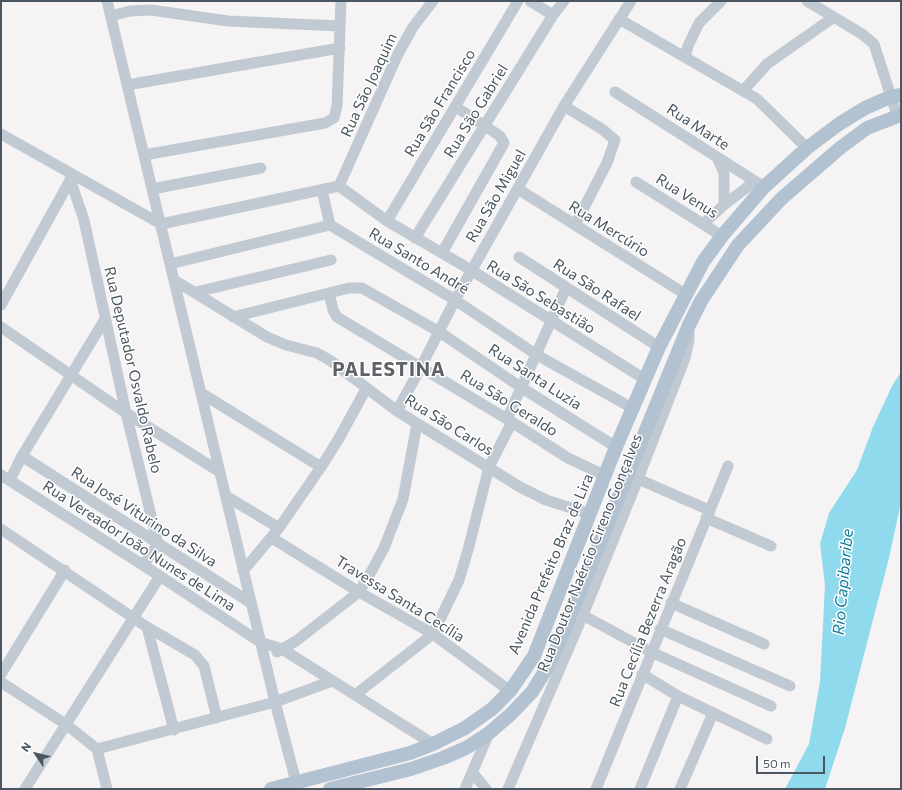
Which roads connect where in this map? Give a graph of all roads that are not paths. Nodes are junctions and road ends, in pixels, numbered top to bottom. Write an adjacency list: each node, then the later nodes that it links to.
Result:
1 (108, 1): 12 (street)
2 (341, 1): 15 (street)
3 (433, 1): 34 (street, Rua São Joaquim)
4 (518, 1): 23 (street, Rua São Francisco)
5 (530, 1): 11 (street)
6 (564, 1): 11 (street, Rua São Gabriel)
7 (632, 1): 14 (street, Rua São Miguel)
8 (721, 1): 17 (street)
9 (807, 1): 13 (street)
10 (824, 1): 13 (street)
11 (553, 15): 25 (street, Rua São Gabriel)
12 (111, 16): 15 (street); 18 (street)
13 (831, 16): 19 (street); 21 (street)
14 (619, 19): 17 (street); 22 (street, Rua São Miguel)
15 (340, 26): 16 (street)
16 (340, 48): 18 (street); 28 (street)
17 (685, 57): 19 (street)
18 (127, 85): 28 (street)
19 (743, 91): 27 (street)
20 (615, 92): 29 (street, Rua Marte)
21 (895, 96): 24 (street); 27 (main road, Avenida Prefeito Braz de Lira)
22 (564, 106): 36 (street, Rua São Miguel); 43 (street)
23 (456, 107): 25 (street); 39 (street, Rua São Francisco)
24 (899, 115): 61 (main road)
25 (485, 126): 45 (street, Rua São Gabriel); 46 (street)
26 (1, 134): 31 (street)
27 (807, 148): 33 (main road, Avenida Prefeito Braz de Lira)
28 (144, 155): 35 (street)
29 (716, 157): 33 (street, Rua Marte); 38 (street)
30 (260, 168): 35 (street)
31 (71, 177): 40 (street); 57 (street); 59 (street, Rua Deputador Osvaldo Rabelo)
32 (636, 182): 41 (street, Rua Venus)
33 (760, 184): 38 (street); 44 (main road, Avenida Prefeito Braz de Lira)
34 (339, 186): 37 (street); 39 (street, Rua São Sebastião)
35 (152, 189): 40 (street)
36 (518, 189): 43 (street, Rua Mercúrio); 50 (street, Rua São Miguel)
37 (322, 190): 40 (street); 42 (street)
38 (724, 205): 41 (street)
39 (387, 221): 45 (street, Rua São Sebastião)
40 (161, 224): 49 (street)
41 (703, 224): 44 (street, Rua Venus)
42 (330, 225): 49 (street); 56 (street, Rua Santo André)
43 (575, 225): 55 (street, Rua Mercúrio)
44 (722, 236): 55 (main road, Avenida Prefeito Braz de Lira)
45 (415, 238): 46 (street, Rua São Sebastião)
46 (442, 253): 50 (street, Rua São Sebastião)
47 (519, 257): 52 (street, Rua São Rafael)
48 (331, 260): 53 (street)
49 (170, 264): 51 (street)
50 (471, 270): 56 (street, Rua São Miguel); 60 (street, Rua São Sebastião)
51 (174, 280): 53 (street, Rua São Carlos); 71 (street)
52 (566, 288): 60 (street); 64 (street, Rua São Rafael)
53 (196, 292): 58 (street, Rua São Carlos)
54 (329, 293): 58 (street, Rua Santa Luzia); 63 (street, Rua Santa Luzia); 66 (street, Rua São Geraldo)
55 (685, 294): 64 (main road, Avenida Prefeito Braz de Lira)
56 (455, 300): 63 (street, Rua São Miguel); 65 (street, Rua Santo André)
57 (1, 305)
58 (234, 317): 70 (street, Rua São Carlos)
59 (105, 319): 67 (street); 74 (street, Rua Deputador Osvaldo Rabelo)
60 (551, 322): 65 (street); 68 (street, Rua São Sebastião)
61 (689, 325): 85 (street, Rua Doutor Naércio Cireno Gonçalves); 101 (main road)
62 (1, 327): 67 (street)
63 (438, 331): 66 (street, Rua São Miguel); 69 (street, Rua Santa Luzia)
64 (659, 347): 68 (main road, Avenida Prefeito Braz de Lira)
65 (537, 355): 69 (street); 72 (street, Rua Santo André)
66 (421, 367): 73 (street, Rua São Miguel); 75 (street, Rua São Geraldo)
67 (71, 374): 74 (street); 78 (street)
68 (646, 380): 72 (main road, Avenida Prefeito Braz de Lira)
69 (522, 388): 75 (street); 77 (street, Rua Santa Luzia)
70 (366, 389): 73 (street, Rua São Carlos); 79 (street)
71 (201, 393): 79 (street); 82 (street)
72 (634, 409): 77 (main road, Avenida Prefeito Braz de Lira)
73 (397, 411): 76 (street, Rua São Carlos)
74 (126, 413): 82 (street); 92 (street, Rua Deputador Osvaldo Rabelo)
75 (510, 420): 81 (street); 83 (street, Rua São Geraldo)
76 (417, 424): 81 (street, Rua São Carlos); 98 (street)
77 (616, 447): 83 (main road, Avenida Prefeito Braz de Lira)
78 (22, 456): 84 (street); 92 (street, Rua José Viturino da Silva)
79 (321, 466): 89 (street)
80 (728, 466): 88 (street, Rua Cecília Bezerra Aragão)
81 (489, 467): 87 (street, Rua São Carlos); 105 (street)
82 (220, 472): 86 (street)
83 (606, 476): 87 (main road, Avenida Prefeito Braz de Lira)
84 (5, 478): 94 (street, Rua Vereador João Nunes de Lima)
85 (638, 479): 88 (street); 101 (street, Rua Doutor Naércio Cireno Gonçalves)
86 (226, 496): 89 (street); 96 (street)
87 (590, 514): 116 (main road, Avenida Prefeito Braz de Lira)
88 (708, 514): 93 (street); 100 (street, Rua Cecília Bezerra Aragão)
89 (279, 528): 91 (street)
90 (1, 529): 95 (street)
91 (272, 538): 96 (street); 98 (street, Travessa Santa Cecília)
92 (158, 544): 94 (street); 99 (street, Rua José Viturino da Silva)
93 (771, 546)
94 (143, 564): 97 (street, Rua Vereador João Nunes de Lima)
95 (65, 570): 102 (street); 111 (street)
96 (243, 571): 99 (street)
97 (160, 576): 102 (street); 106 (street, Rua Vereador João Nunes de Lima)
98 (359, 592): 105 (street, Travessa Santa Cecília); 108 (street)
99 (251, 603): 106 (street)
100 (671, 604): 104 (street, Rua Cecília Bezerra Aragão); 107 (street)
101 (578, 612): 109 (street); 125 (main road); 137 (street, Rua Doutor Naércio Cireno Gonçalves)
102 (135, 617): 103 (street); 123 (street)
103 (147, 627): 122 (street); 124 (street)
104 (660, 629): 109 (street, Rua Cecília Bezerra Aragão); 115 (street)
105 (433, 634): 116 (street, Travessa Santa Cecília); 117 (street)
106 (260, 642): 108 (street); 110 (street)
107 (764, 644)
108 (282, 649): 110 (street); 113 (street)
109 (651, 652): 112 (street, Rua Cecília Bezerra Aragão); 120 (street)
110 (264, 658): 119 (street)
111 (1, 674)
112 (642, 674): 118 (street); 138 (street, Rua Cecília Bezerra Aragão)
113 (332, 681): 117 (street); 119 (street)
114 (1, 682): 123 (street)
115 (790, 686)
116 (510, 691): 127 (main road, Avenida Prefeito Braz de Lira)
117 (355, 695): 127 (street)
118 (678, 696): 121 (street); 139 (street)
119 (275, 702): 122 (street); 130 (street)
120 (771, 706)
121 (714, 713): 126 (street); 140 (street)
122 (217, 718): 124 (street)
123 (67, 725): 128 (street); 132 (street)
124 (174, 730): 128 (street)
125 (488, 733): 129 (street); 131 (main road)
126 (767, 739)
127 (432, 744): 130 (main road, Avenida Prefeito Braz de Lira)
128 (97, 749): 133 (street)
129 (472, 772): 135 (street); 136 (street)
130 (296, 787): 134 (main road, Avenida Prefeito Braz de Lira)
131 (335, 788)
132 (25, 789)
133 (107, 789)
134 (271, 789)
135 (465, 789)
136 (486, 789)
137 (508, 789)
138 (596, 789)
139 (640, 789)
140 (680, 789)

